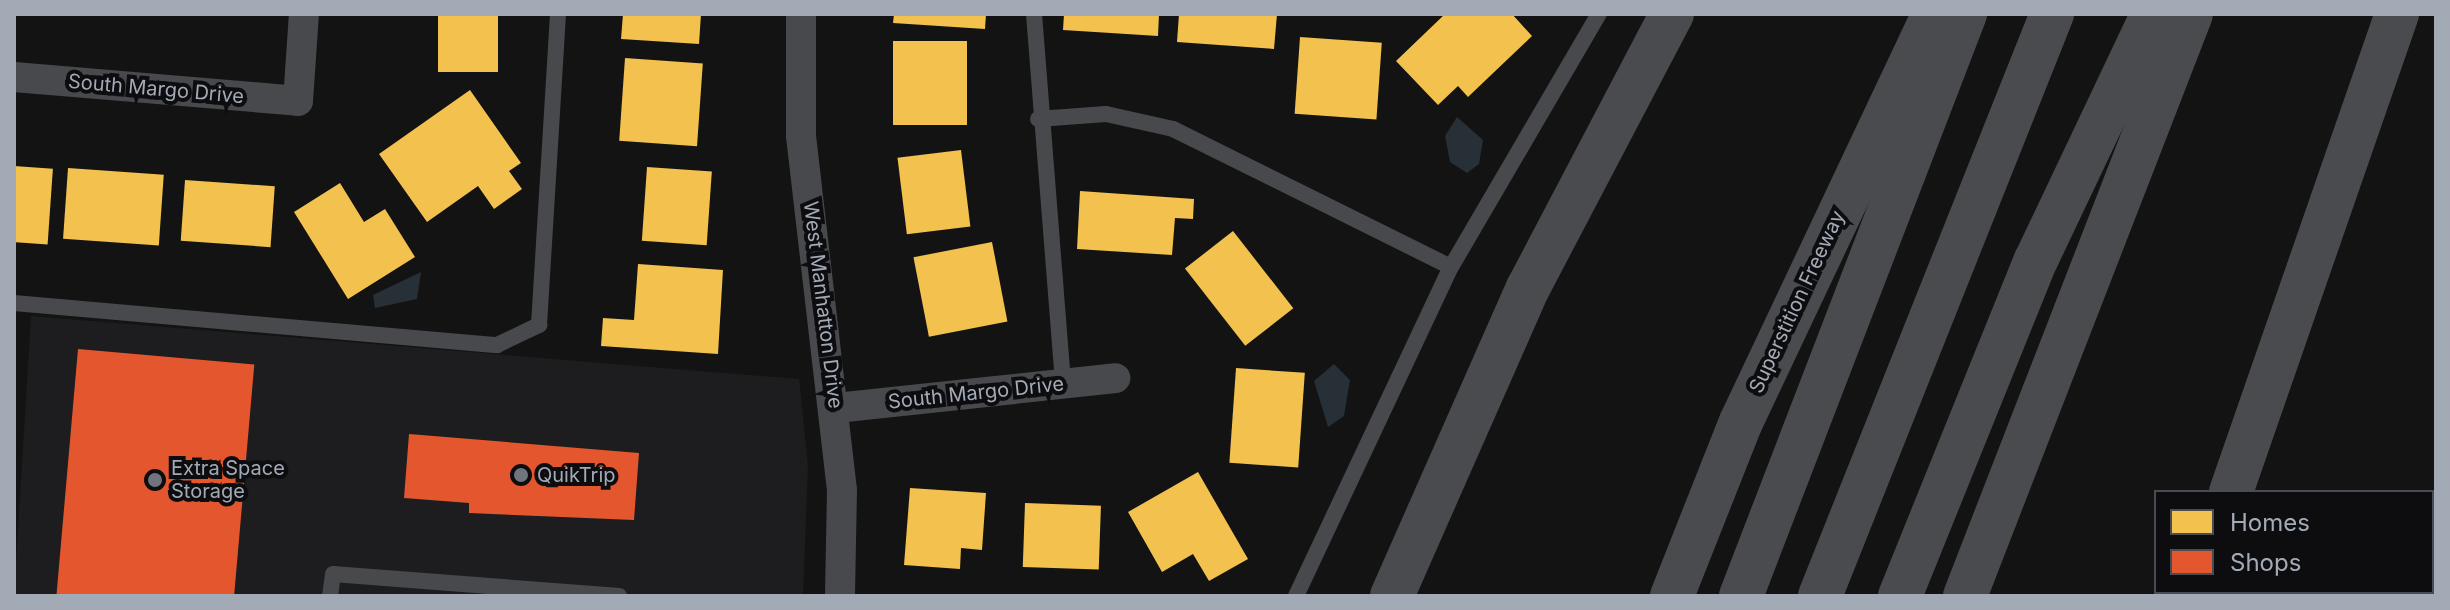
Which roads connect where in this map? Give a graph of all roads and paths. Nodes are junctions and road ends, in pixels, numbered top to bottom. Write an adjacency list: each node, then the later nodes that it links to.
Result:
1 (304, 14): 13 (street, South Margo Drive)
2 (558, 14): 16 (lane)
3 (801, 14): 19 (street, West Manhatton Drive)
4 (1034, 14): 14 (lane)
5 (1599, 14): 15 (lane)
6 (1672, 14): 27 (highway)
7 (1934, 14): 28 (highway, Superstition Freeway)
8 (1965, 14): 29 (highway)
9 (2052, 14): 30 (highway)
10 (2153, 14): 31 (highway)
11 (2191, 14): 32 (highway)
12 (2397, 14): 20 (highway)
13 (14, 77)
14 (1038, 119): 15 (lane); 18 (lane)
15 (1451, 267): 26 (lane)
16 (14, 303)
17 (1115, 378): 18 (street, South Margo Drive)
18 (1063, 384): 19 (street, South Margo Drive)
19 (836, 408): 25 (street, West Manhatton Drive)
20 (2232, 490)
21 (438, 589): 22 (lane); 23 (lane)
22 (524, 592): 24 (lane)
23 (330, 596)
24 (619, 596)
25 (840, 596)
26 (1296, 596)
27 (1392, 596)
28 (1672, 596)
29 (1741, 596)
30 (1820, 596)
31 (1900, 596)
32 (1965, 596)

